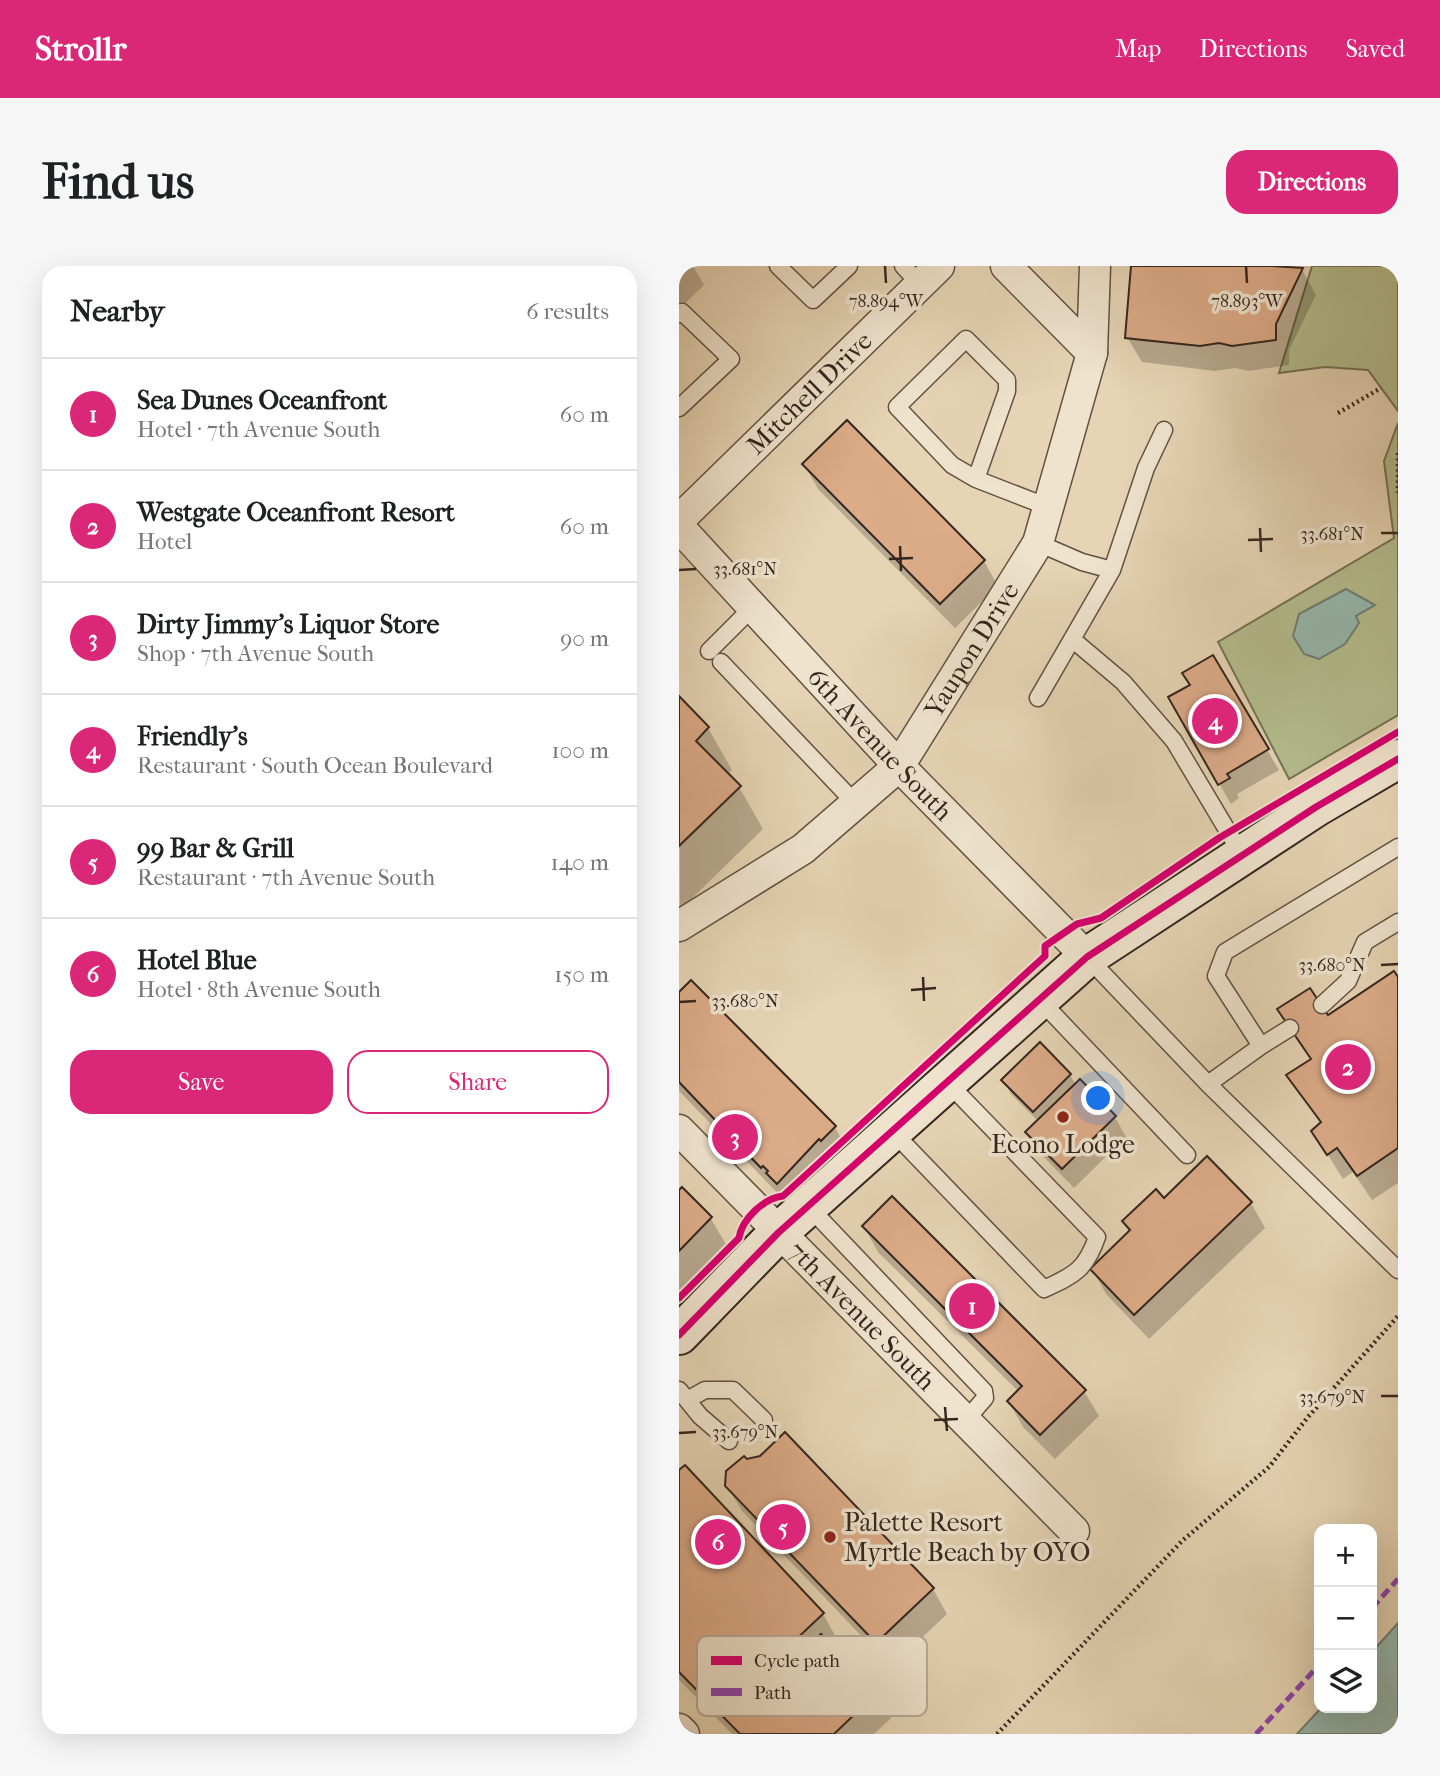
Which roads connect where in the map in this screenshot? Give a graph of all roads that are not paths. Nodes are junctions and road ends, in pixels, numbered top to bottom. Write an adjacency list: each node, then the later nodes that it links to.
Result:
1 (778, 266): 2 (lane)
2 (849, 266)
3 (1006, 266): 7 (street)
4 (1095, 266): 7 (street, Yaupon Drive)
5 (921, 272): 12 (street, Mitchell Drive)
6 (679, 314): 8 (lane)
7 (1092, 353): 11 (street, Yaupon Drive)
8 (679, 408)
9 (1164, 430): 15 (lane)
10 (976, 479): 10 (lane); 11 (lane)
11 (1048, 507): 14 (street, Yaupon Drive)
12 (679, 520)
13 (679, 527): 16 (street, 6th Avenue South)
14 (1038, 543): 15 (lane); 20 (street, Yaupon Drive)
15 (1112, 570): 17 (lane)
16 (753, 607): 20 (street, 6th Avenue South); 21 (lane)
17 (1072, 639): 18 (lane); 23 (lane)
18 (1038, 698)
19 (1398, 760): 23 (main road)
20 (899, 766): 21 (street, Yaupon Drive); 26 (street, 6th Avenue South)
21 (856, 804): 25 (street, Yaupon Drive)
22 (1398, 847): 30 (lane)
23 (1242, 855): 26 (main road)
24 (1398, 922): 28 (lane)
25 (679, 926)
26 (1087, 957): 27 (main road); 32 (lane)
27 (1039, 999): 31 (main road); 35 (lane)
28 (1322, 1005)
29 (1290, 1028): 30 (lane)
30 (1261, 1046): 32 (lane)
31 (947, 1082): 34 (main road); 34 (lane)
32 (1208, 1084): 38 (lane)
33 (679, 1130): 37 (street, 7th Avenue South)
34 (892, 1131): 36 (main road)
35 (1187, 1155)
36 (809, 1206): 37 (main road); 42 (lane)
37 (778, 1233): 39 (main road); 42 (street, 7th Avenue South)
38 (1398, 1270)
39 (679, 1335)
40 (684, 1395): 41 (lane); 43 (lane)
41 (764, 1420)
42 (965, 1421): 44 (street, 7th Avenue South)
43 (730, 1441)
44 (1074, 1531)
45 (679, 1729): 46 (street)
46 (684, 1734)

